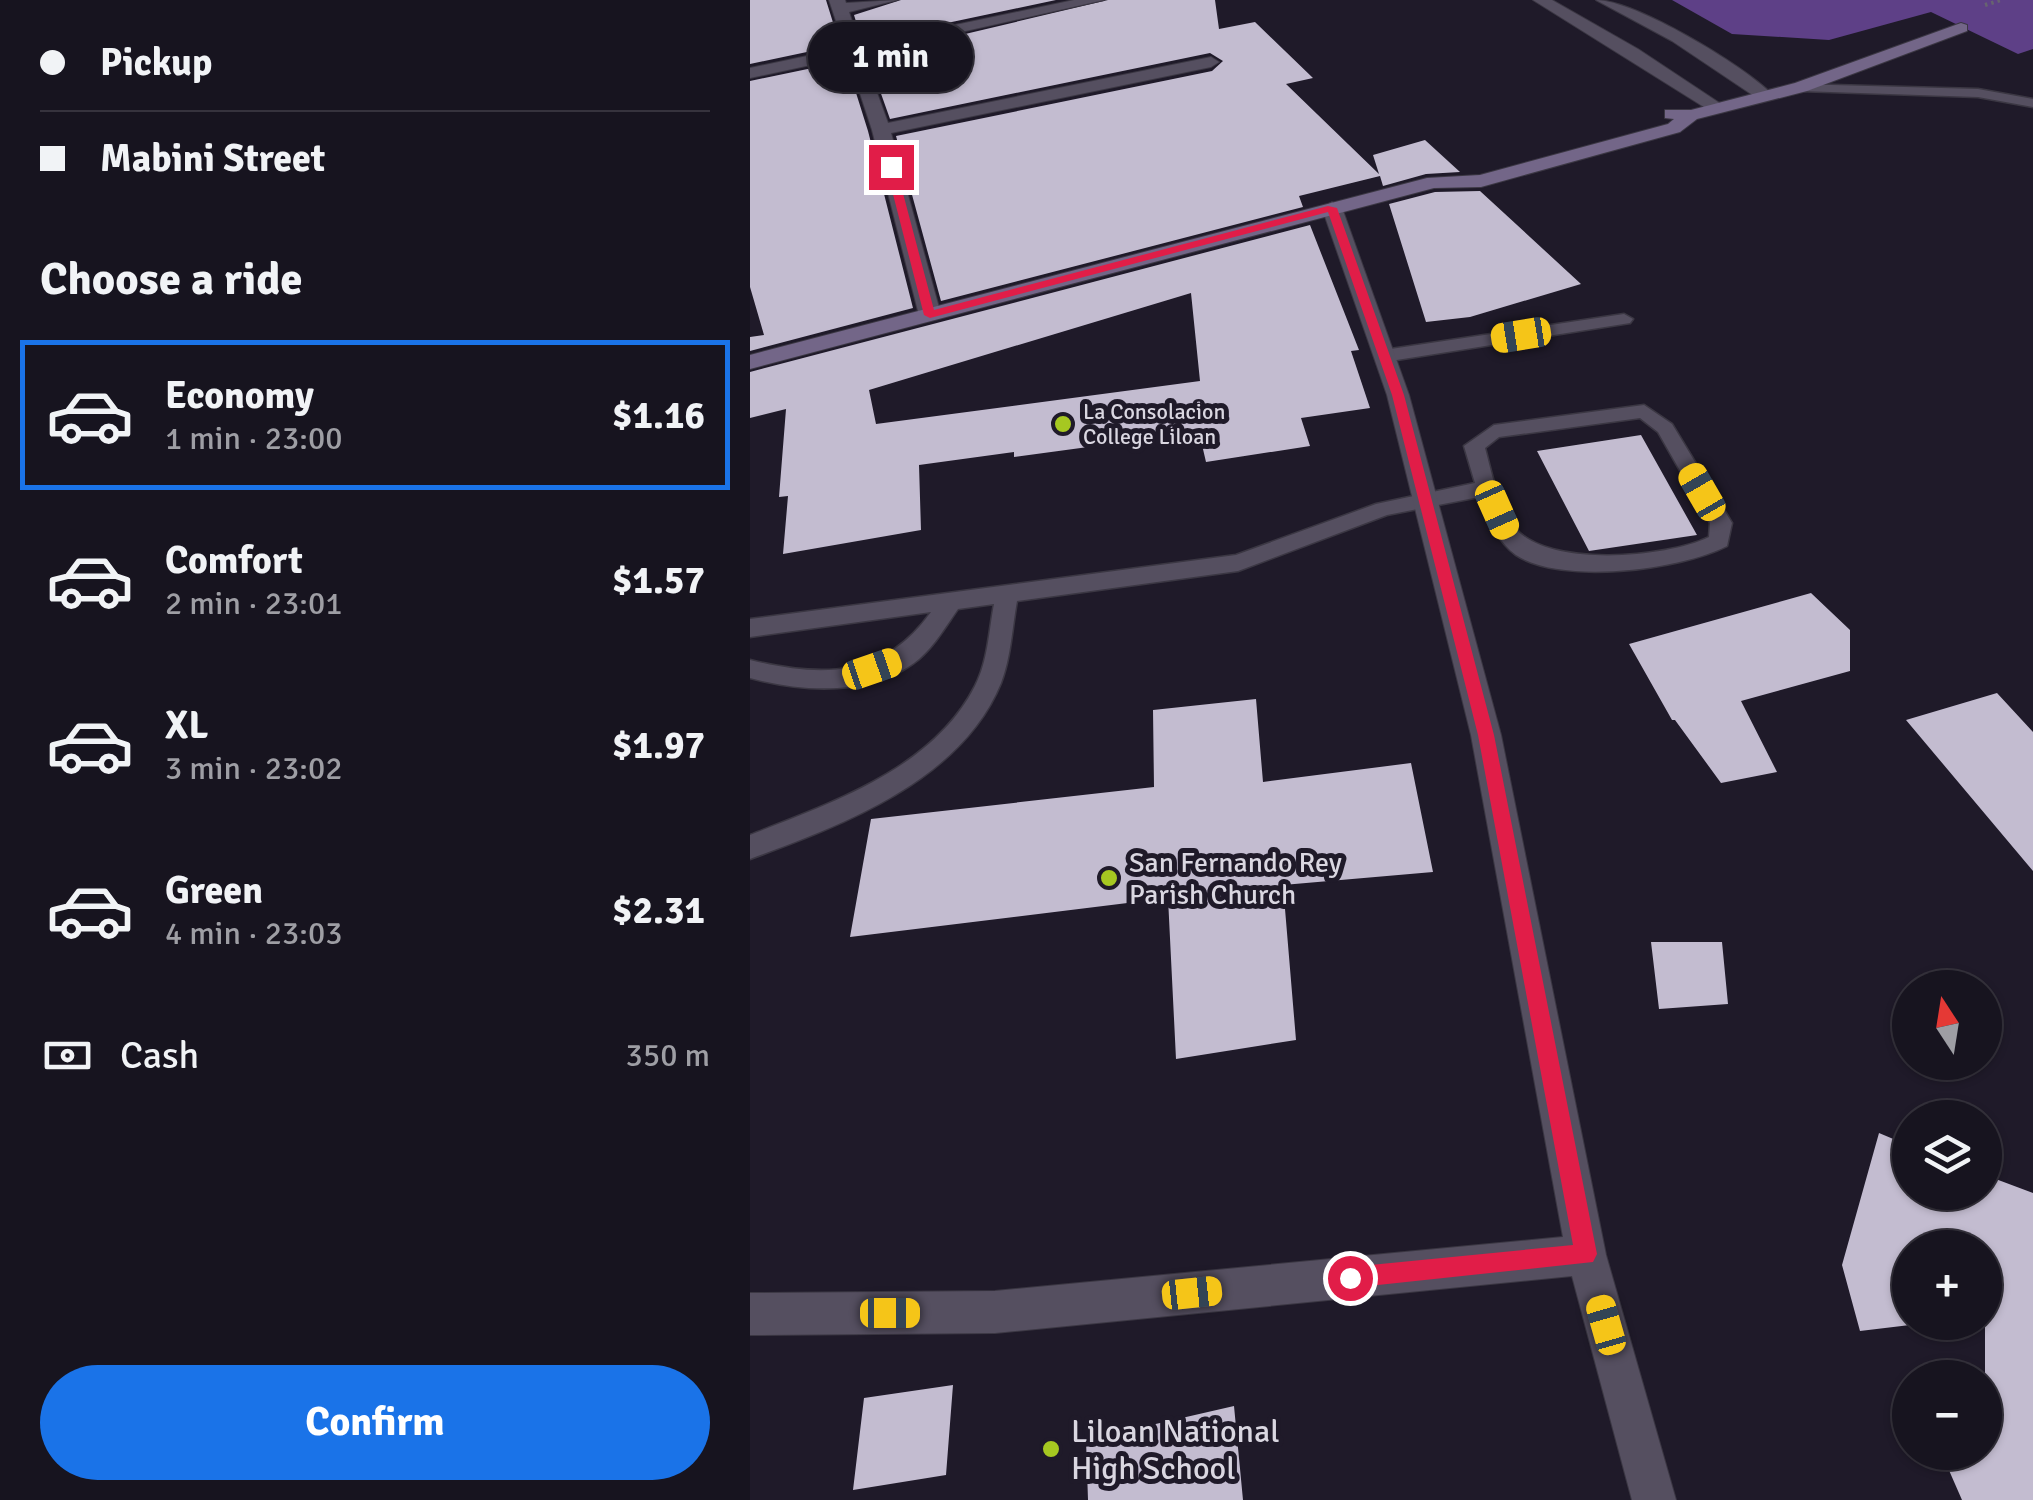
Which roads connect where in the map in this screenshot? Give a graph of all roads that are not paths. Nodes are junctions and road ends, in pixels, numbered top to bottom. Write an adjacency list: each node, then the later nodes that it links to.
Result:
1 (889, 0): 5 (street)
2 (1096, 0): 7 (street)
3 (1541, 0): 13 (street)
4 (1604, 0): 11 (street)
5 (838, 5): 7 (street)
6 (1961, 28): 10 (street)
7 (854, 52): 9 (street); 14 (street)
8 (1211, 62): 14 (street)
9 (750, 73)
10 (1801, 87): 11 (street); 12 (lane)
11 (1763, 94): 13 (street)
12 (2033, 103)
13 (1718, 108): 15 (street)
14 (881, 130): 16 (street)
15 (1332, 208): 16 (street); 18 (street)
16 (930, 315): 19 (street)
17 (1624, 318): 18 (lane)
18 (1384, 356): 21 (street)
19 (750, 362)
20 (1487, 488): 20 (lane); 21 (lane)
21 (1426, 498): 22 (lane); 27 (street)
22 (1007, 596): 23 (lane); 26 (lane)
23 (951, 601): 24 (lane); 25 (lane)
24 (750, 628)
25 (750, 669)
26 (750, 847)
27 (1586, 1254): 28 (street); 29 (street)
28 (750, 1314)
29 (1654, 1500)

